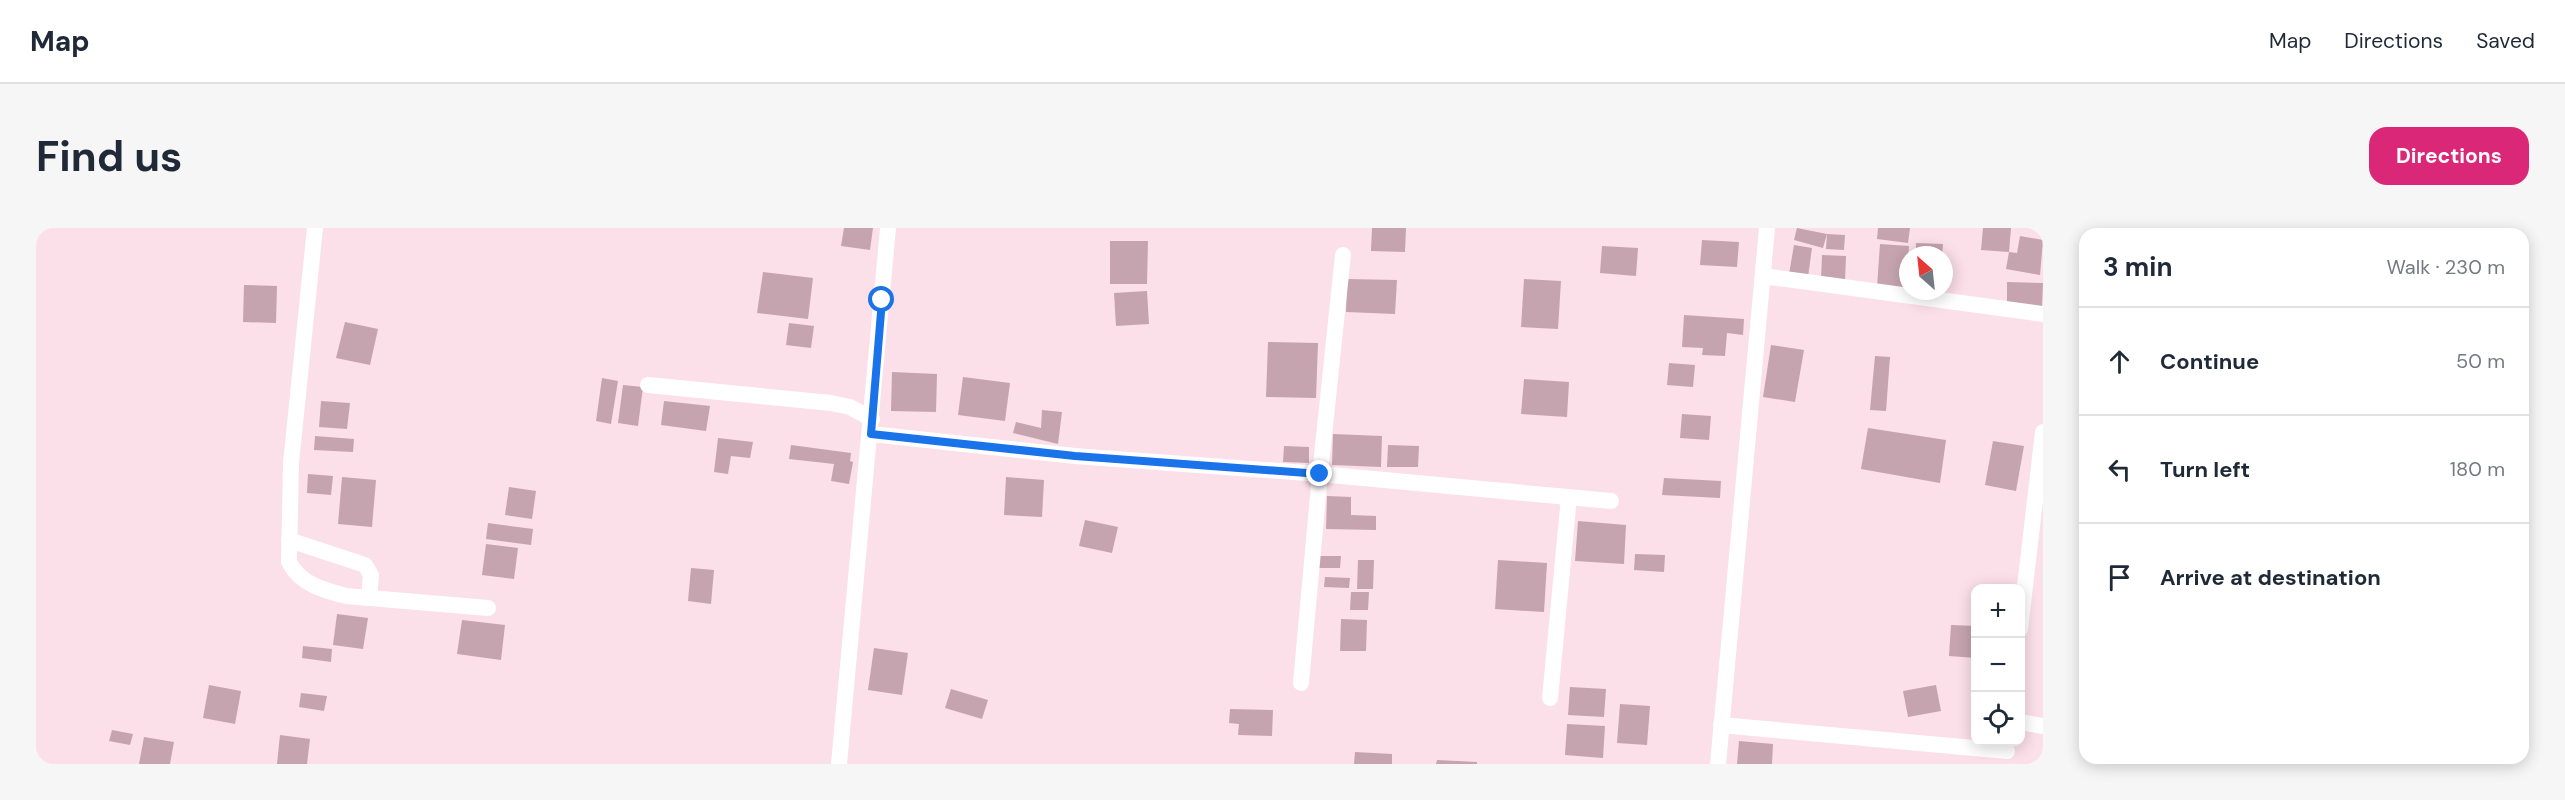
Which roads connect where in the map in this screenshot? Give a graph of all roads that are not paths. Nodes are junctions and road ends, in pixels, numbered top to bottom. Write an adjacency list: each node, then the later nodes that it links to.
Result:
1 (315, 228): 13 (street)
2 (888, 228): 8 (street)
3 (1767, 228): 5 (street)
4 (1343, 255): 10 (street)
5 (1763, 276): 6 (street); 20 (street)
6 (2043, 314)
7 (648, 386): 8 (street)
8 (872, 426): 10 (street); 23 (street)
9 (2043, 432): 14 (street)
10 (1320, 474): 11 (street); 17 (street)
11 (1569, 497): 12 (street); 18 (street)
12 (1611, 501)
13 (289, 540): 15 (street); 15 (street)
14 (2025, 585)
15 (369, 598): 16 (street)
16 (488, 608)
17 (1301, 683)
18 (1550, 698)
19 (2025, 723): 21 (street)
20 (1721, 725): 22 (street); 24 (street)
21 (2043, 726)
22 (2007, 752)
23 (839, 764)
24 (1718, 764)

